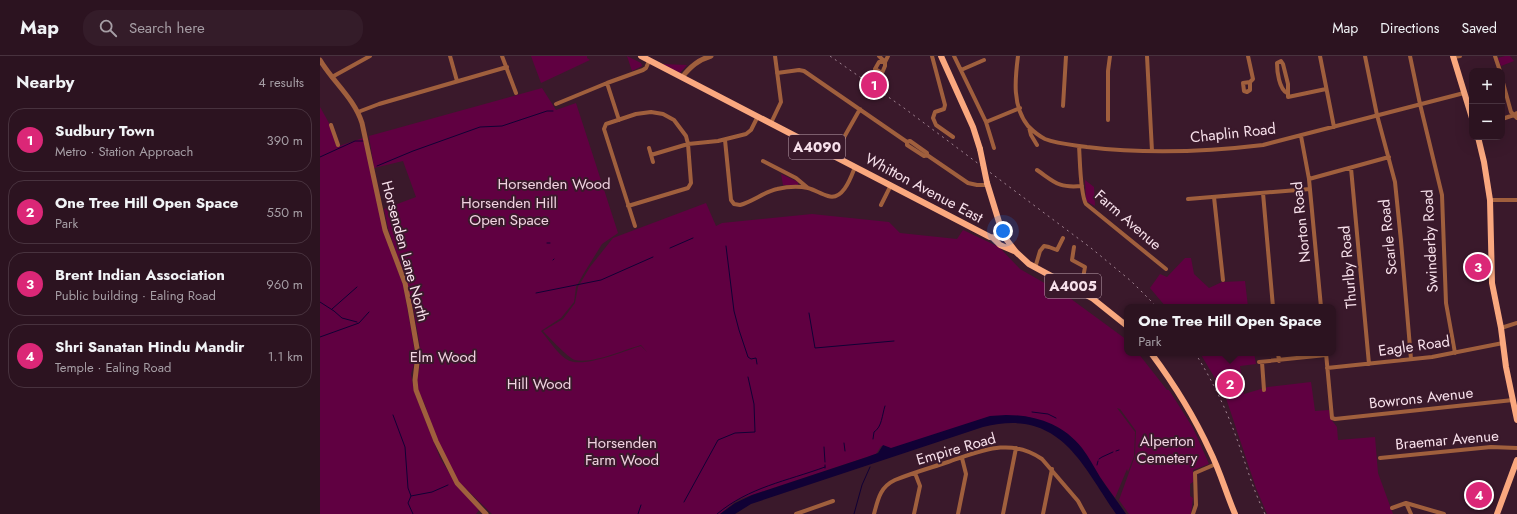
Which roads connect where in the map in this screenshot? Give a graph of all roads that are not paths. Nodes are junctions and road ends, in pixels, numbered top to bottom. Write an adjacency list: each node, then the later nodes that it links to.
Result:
1 (370, 56): 29 (street)
2 (450, 56): 31 (street)
3 (502, 56): 25 (street)
4 (641, 56): 23 (main road, Whitton Avenue East / A4090)
5 (711, 56): 30 (street)
6 (775, 56): 28 (street)
7 (879, 56): 8 (street)
8 (888, 56)
9 (932, 56): 58 (street)
10 (941, 56): 77 (main road, A4005, bridge)
11 (954, 56): 27 (street)
12 (1018, 56): 42 (street, Chaplin Road)
13 (1066, 56): 41 (street)
14 (1110, 56): 51 (street)
15 (1147, 56): 67 (street)
16 (1248, 56): 32 (street)
17 (1320, 56): 34 (street)
18 (1365, 56): 46 (street, Scarle Road)
19 (1410, 56): 40 (street, Swinderby Road)
20 (1456, 56): 37 (main road)
21 (1495, 56): 26 (street)
22 (320, 60): 29 (street, Horsenden Lane North)
23 (649, 60): 30 (main road, Whitton Avenue East / A4090); 33 (street)
24 (984, 60): 27 (street)
25 (507, 67): 31 (street); 36 (street)
26 (1499, 68)
27 (961, 70): 52 (street)
28 (777, 73): 43 (street); 53 (street)
29 (332, 77): 45 (street, Horsenden Lane North)
30 (682, 77): 48 (main road, Whitton Avenue East / A4090)
31 (457, 81): 45 (street)
32 (1250, 82)
33 (607, 83): 39 (street); 50 (street)
34 (1326, 89): 38 (street); 56 (street)
35 (1505, 90): 47 (street)
36 (516, 93)
37 (1464, 93): 40 (street, Chaplin Road); 44 (main road)
38 (1287, 95): 38 (street)
39 (556, 104)
40 (1420, 104): 46 (street, Chaplin Road); 105 (street, Swinderby Road)
41 (1064, 106)
42 (1020, 108): 52 (street); 55 (street, Chaplin Road)
43 (860, 109): 69 (street); 77 (street)
44 (1469, 109)
45 (358, 112): 130 (street, Horsenden Lane North)
46 (1378, 115): 56 (street, Chaplin Road); 70 (street, Scarle Road)
47 (1516, 115): 49 (street)
48 (758, 116): 53 (main road, Whitton Avenue East / A4090); 59 (street)
49 (1505, 118)
50 (619, 120): 61 (street); 88 (street)
51 (1108, 120)
52 (986, 122): 66 (street)
53 (772, 123): 69 (main road, Whitton Avenue East / A4090)
54 (331, 125): 63 (street)
55 (1029, 126): 62 (street, Chaplin Road); 64 (street, Chaplin Road)
56 (1334, 127): 57 (street, Chaplin Road)
57 (1301, 136): 67 (street, Chaplin Road); 76 (street, Norton Road)
58 (953, 137)
59 (725, 140): 61 (street); 80 (street)
60 (1479, 140): 85 (main road)
61 (688, 144): 68 (street); 88 (street)
62 (1037, 144)
63 (338, 145)
64 (1079, 146): 67 (street, Chaplin Road); 79 (street, Farm Avenue)
65 (649, 148): 68 (street)
66 (994, 148)
67 (1152, 151)
68 (651, 155): 72 (street)
69 (834, 155): 73 (main road, Whitton Avenue East / A4090)
70 (1389, 157): 74 (street); 110 (street, Scarle Road)
71 (763, 161): 80 (street)
72 (653, 162)
73 (855, 167): 78 (main road, Whitton Avenue East / A4090); 80 (street)
74 (1351, 168): 76 (street); 112 (street, Thurlby Road)
75 (1037, 170): 79 (street, Farm Avenue)
76 (1309, 179): 81 (street, Norton Road)
77 (988, 184): 90 (main road, A4005)
78 (891, 185): 87 (street); 91 (main road, Whitton Avenue East / A4090)
79 (1082, 186): 96 (street, Farm Avenue)
80 (809, 188)
81 (1310, 189): 82 (street); 100 (street, Norton Road)
82 (1263, 193): 83 (street); 99 (street)
83 (1214, 197): 84 (street); 97 (street)
84 (1188, 199)
85 (1490, 200): 86 (street); 103 (main road)
86 (1517, 200)
87 (881, 205)
88 (628, 206): 89 (street)
89 (635, 226)
90 (1003, 235): 91 (main road, Whitton Avenue East); 94 (main road, A4005)
91 (993, 238): 94 (main road, A4005)
92 (1063, 238): 95 (street)
93 (1074, 247): 98 (street)
94 (1016, 252): 95 (main road, A4005)
95 (1035, 268): 98 (main road, A4005)
96 (1166, 269)
97 (1223, 280)
98 (1078, 289): 101 (main road, A4005)
99 (1273, 304)
100 (1321, 304)
101 (1124, 323)
102 (1517, 323): 103 (street)
103 (1501, 328): 104 (main road)
104 (1503, 343): 105 (street, Eagle Road); 115 (main road)
105 (1455, 353): 110 (street, Eagle Road)
106 (1153, 356): 123 (main road)
107 (1278, 356): 111 (street)
108 (1313, 356): 111 (street)
109 (1326, 356): 113 (street)
110 (1411, 360): 112 (street, Eagle Road)
111 (1279, 361): 114 (street)
112 (1369, 364): 113 (street, Eagle Road)
113 (1327, 368): 115 (street, Bowrons Avenue)
114 (1264, 390)
115 (1514, 396): 116 (main road)
116 (1516, 413): 117 (main road)
117 (1517, 420)
118 (1016, 448): 120 (street, Empire Road); 124 (street, Empire Road); 135 (street)
119 (1517, 448): 121 (street, Braemar Avenue)
120 (962, 458): 125 (street, Empire Road); 134 (street)
121 (1380, 458)
122 (1517, 460): 142 (main road)
123 (1216, 464): 138 (street); 139 (main road)
124 (1052, 469): 136 (street); 137 (street, Empire Road)
125 (915, 473): 132 (street, Empire Road); 133 (street)
126 (833, 501): 129 (street)
127 (1406, 503): 128 (street); 140 (street); 141 (street)
128 (1392, 508)
129 (808, 512): 131 (street)
130 (486, 514)
131 (796, 514)
132 (874, 514)
133 (914, 514)
134 (958, 514)
135 (1003, 514)
136 (1043, 514)
137 (1085, 514)
138 (1193, 514)
139 (1235, 514)
140 (1410, 514)
141 (1444, 514)
142 (1497, 514)

